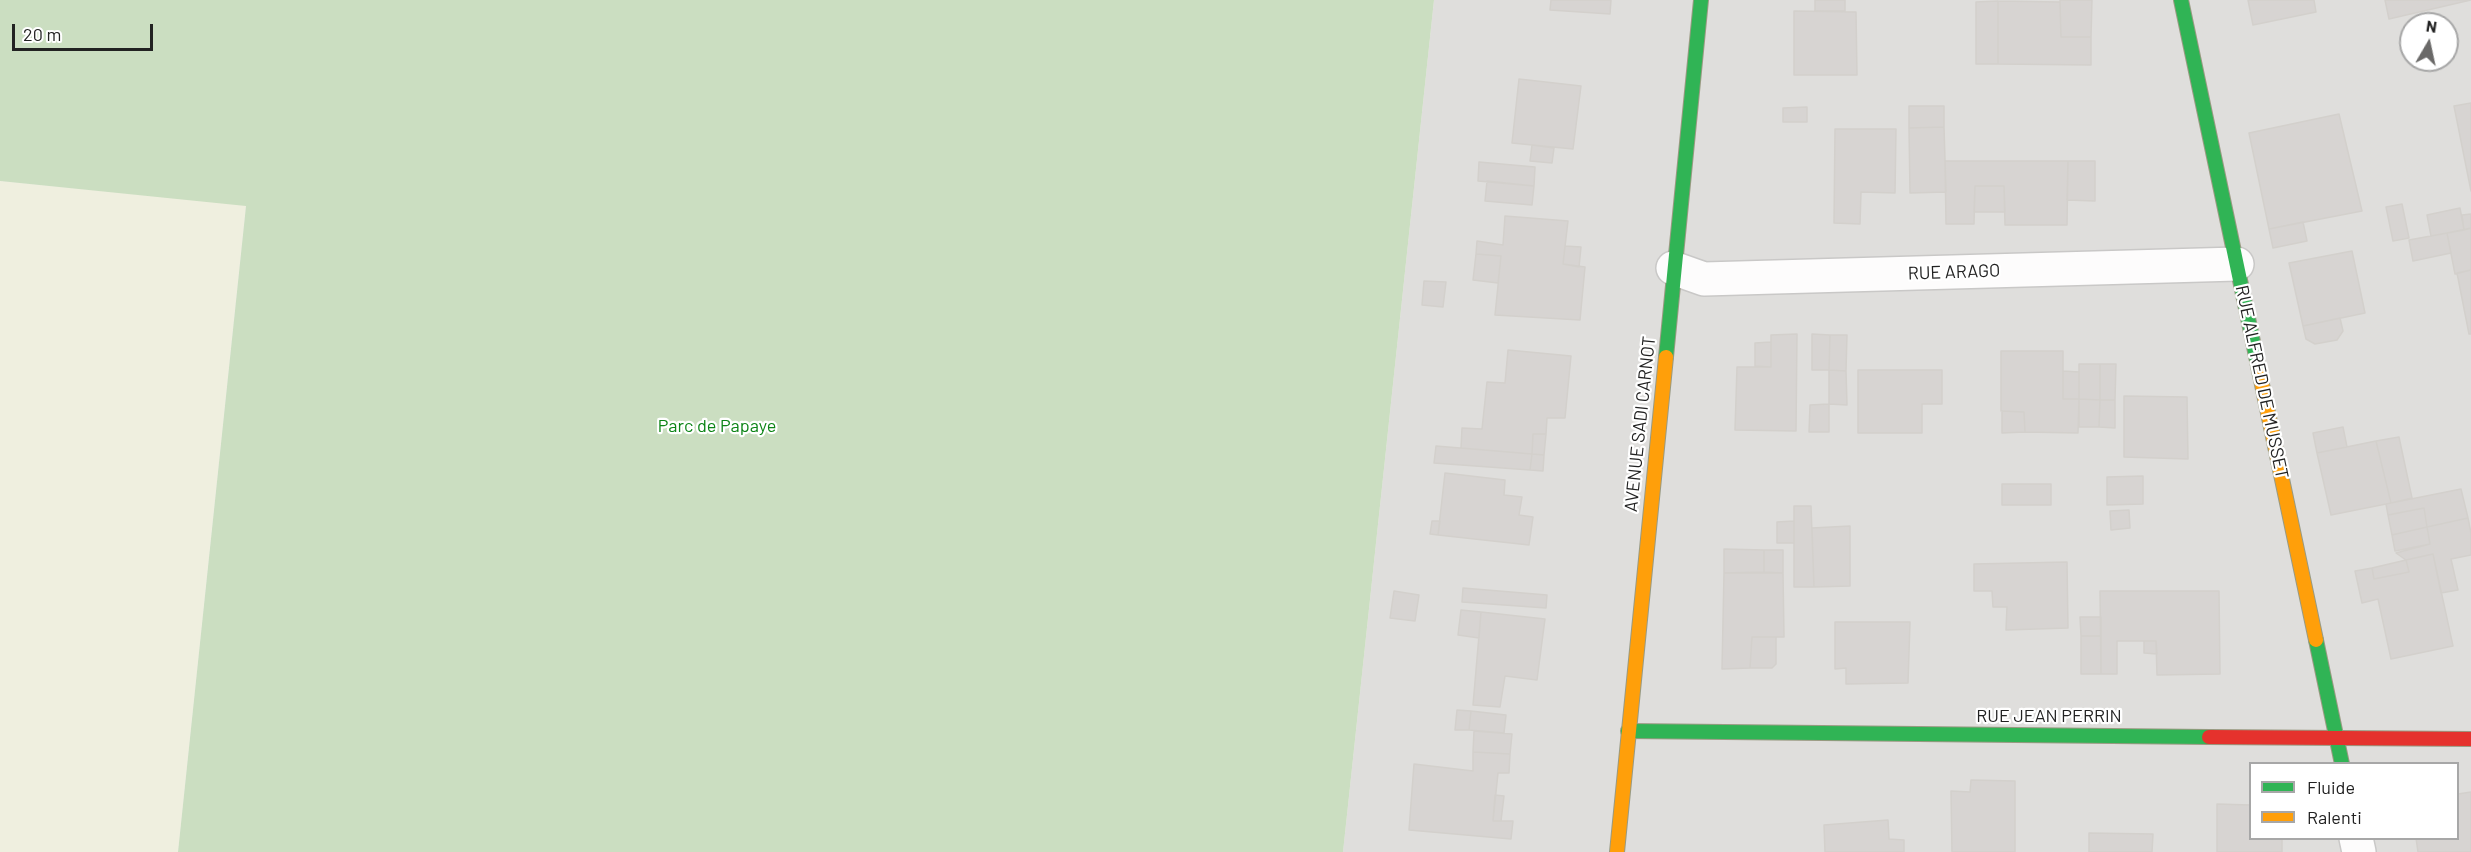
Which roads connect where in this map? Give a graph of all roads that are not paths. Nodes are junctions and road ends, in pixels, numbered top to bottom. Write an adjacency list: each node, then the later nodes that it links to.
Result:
1 (1701, 0): 4 (street, AVENUE SADI CARNOT)
2 (2181, 0): 3 (street, RUE ALFRED DE MUSSET)
3 (2236, 264): 4 (street, RUE ARAGO); 6 (street, RUE ALFRED DE MUSSET)
4 (1673, 268): 5 (street, AVENUE SADI CARNOT)
5 (1628, 731): 6 (street, RUE JEAN PERRIN); 9 (street, AVENUE SADI CARNOT)
6 (2337, 736): 7 (street, RUE JEAN PERRIN); 8 (street, RUE ALFRED DE MUSSET)
7 (2471, 740)
8 (2342, 762)
9 (1617, 852)

